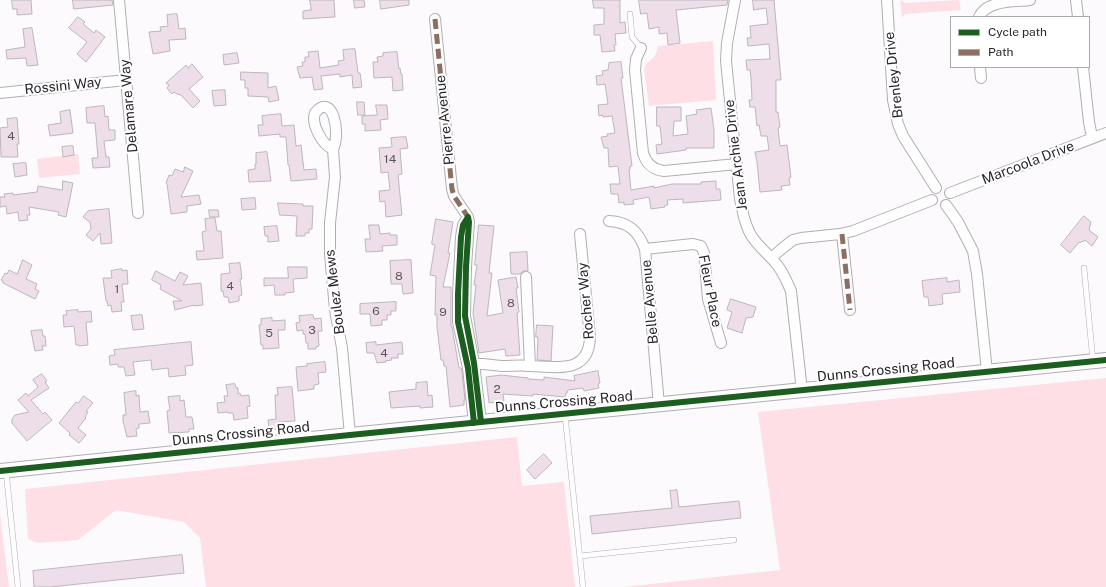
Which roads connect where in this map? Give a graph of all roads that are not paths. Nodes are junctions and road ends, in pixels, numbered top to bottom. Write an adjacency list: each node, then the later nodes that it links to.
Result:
1 (119, 0): 14 (street, Delamare Way)
2 (734, 0): 19 (street, Jean Archie Drive)
3 (887, 0): 20 (street, Brenley Drive)
4 (1030, 0): 7 (street)
5 (1076, 0): 8 (street)
6 (630, 14): 10 (lane)
7 (979, 16)
8 (1078, 16)
9 (435, 19): 35 (street, Pierre Avenue)
10 (641, 48): 19 (street)
11 (980, 68): 13 (street)
12 (1083, 68): 17 (street)
13 (981, 78)
14 (126, 80): 15 (street, Rossini Way); 24 (street, Delamare Way)
15 (0, 93)
16 (1106, 133): 17 (street, Marcoola Drive)
17 (1092, 138): 21 (street, Marcoola Drive)
18 (333, 149): 42 (street, Boulez Mews)
19 (736, 164): 29 (street, Jean Archie Drive)
20 (936, 188): 21 (street); 22 (street)
21 (950, 193): 23 (street)
22 (932, 200): 23 (street); 27 (street)
23 (946, 205): 37 (street)
24 (138, 213)
25 (609, 221): 28 (street, Belle Avenue)
26 (580, 234): 36 (street, Rocher Way)
27 (842, 234): 29 (street); 32 (street)
28 (645, 249): 33 (street, Fleur Place); 39 (street, Belle Avenue)
29 (771, 258): 38 (street, Jean Archie Drive)
30 (1084, 268): 34 (lane)
31 (526, 276): 36 (street)
32 (850, 310)
33 (721, 343)
34 (1099, 361): 37 (street, Dunns Crossing Road)
35 (470, 364): 36 (street, Rocher Way); 41 (street, Pierre Avenue)
36 (530, 366)
37 (987, 372): 38 (street, Dunns Crossing Road)
38 (802, 391): 39 (street, Dunns Crossing Road)
39 (659, 405): 40 (street, Dunns Crossing Road)
40 (565, 414): 41 (street, Dunns Crossing Road); 45 (lane)
41 (478, 422): 42 (street, Dunns Crossing Road)
42 (350, 435): 43 (street, Dunns Crossing Road)
43 (3, 471): 46 (lane)
44 (734, 540): 45 (lane)
45 (580, 556): 47 (lane)
46 (18, 587)
47 (583, 587)

